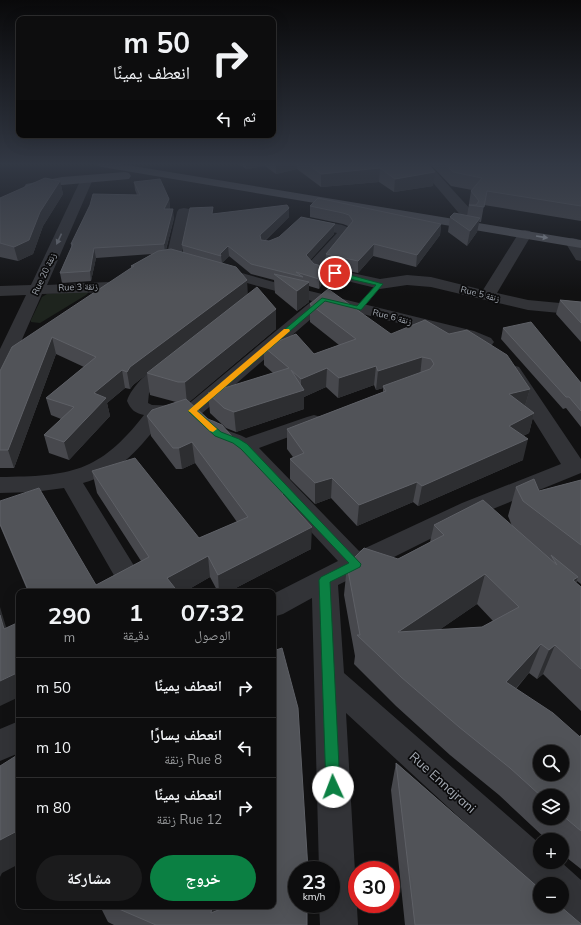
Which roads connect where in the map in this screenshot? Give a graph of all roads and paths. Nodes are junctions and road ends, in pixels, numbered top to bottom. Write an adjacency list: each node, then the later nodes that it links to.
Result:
1 (74, 207): 13 (street, Rue 20 زنقة, one-way to 13)
2 (311, 207): 11 (street)
3 (362, 207): 8 (main road)
4 (418, 207): 7 (main road)
5 (461, 207): 7 (street)
6 (184, 212): 12 (street, Rue 6 زنقة)
7 (468, 215): 9 (main road)
8 (525, 234): 9 (main road, one-way to 9); 15 (street)
9 (578, 240): 10 (street)
10 (581, 257)
11 (380, 284): 15 (street, Rue 5 زنقة); 19 (street)
12 (272, 286): 16 (street, Rue 6 زنقة); 17 (street)
13 (37, 289): 14 (street, Rue 3 زنقة); 18 (street, Rue 3 زنقة); 23 (street, Rue 20 زنقة)
14 (0, 291)
15 (487, 296): 20 (street, Rue 5 زنقة)
16 (324, 299): 19 (street, Rue 6 زنقة); 24 (street)
17 (254, 301)
18 (82, 304)
19 (359, 308): 28 (street, Rue 6 زنقة)
20 (581, 310)
21 (32, 338): 23 (street)
22 (182, 357): 25 (street)
23 (3, 362)
24 (192, 411): 25 (street); 27 (street)
25 (156, 413): 29 (street)
26 (332, 415): 27 (street)
27 (244, 446): 31 (street)
28 (578, 466): 31 (street)
29 (70, 480): 30 (street); 32 (street)
30 (0, 485)
31 (356, 564): 33 (street)
32 (128, 577)
33 (325, 580): 34 (street); 35 (street)
34 (276, 604)
35 (329, 679): 38 (street, Rue Ennajrani); 41 (street)
36 (16, 738): 37 (street)
37 (0, 746)
38 (550, 877)
39 (569, 894): 40 (street)
40 (581, 905)
41 (339, 925)

